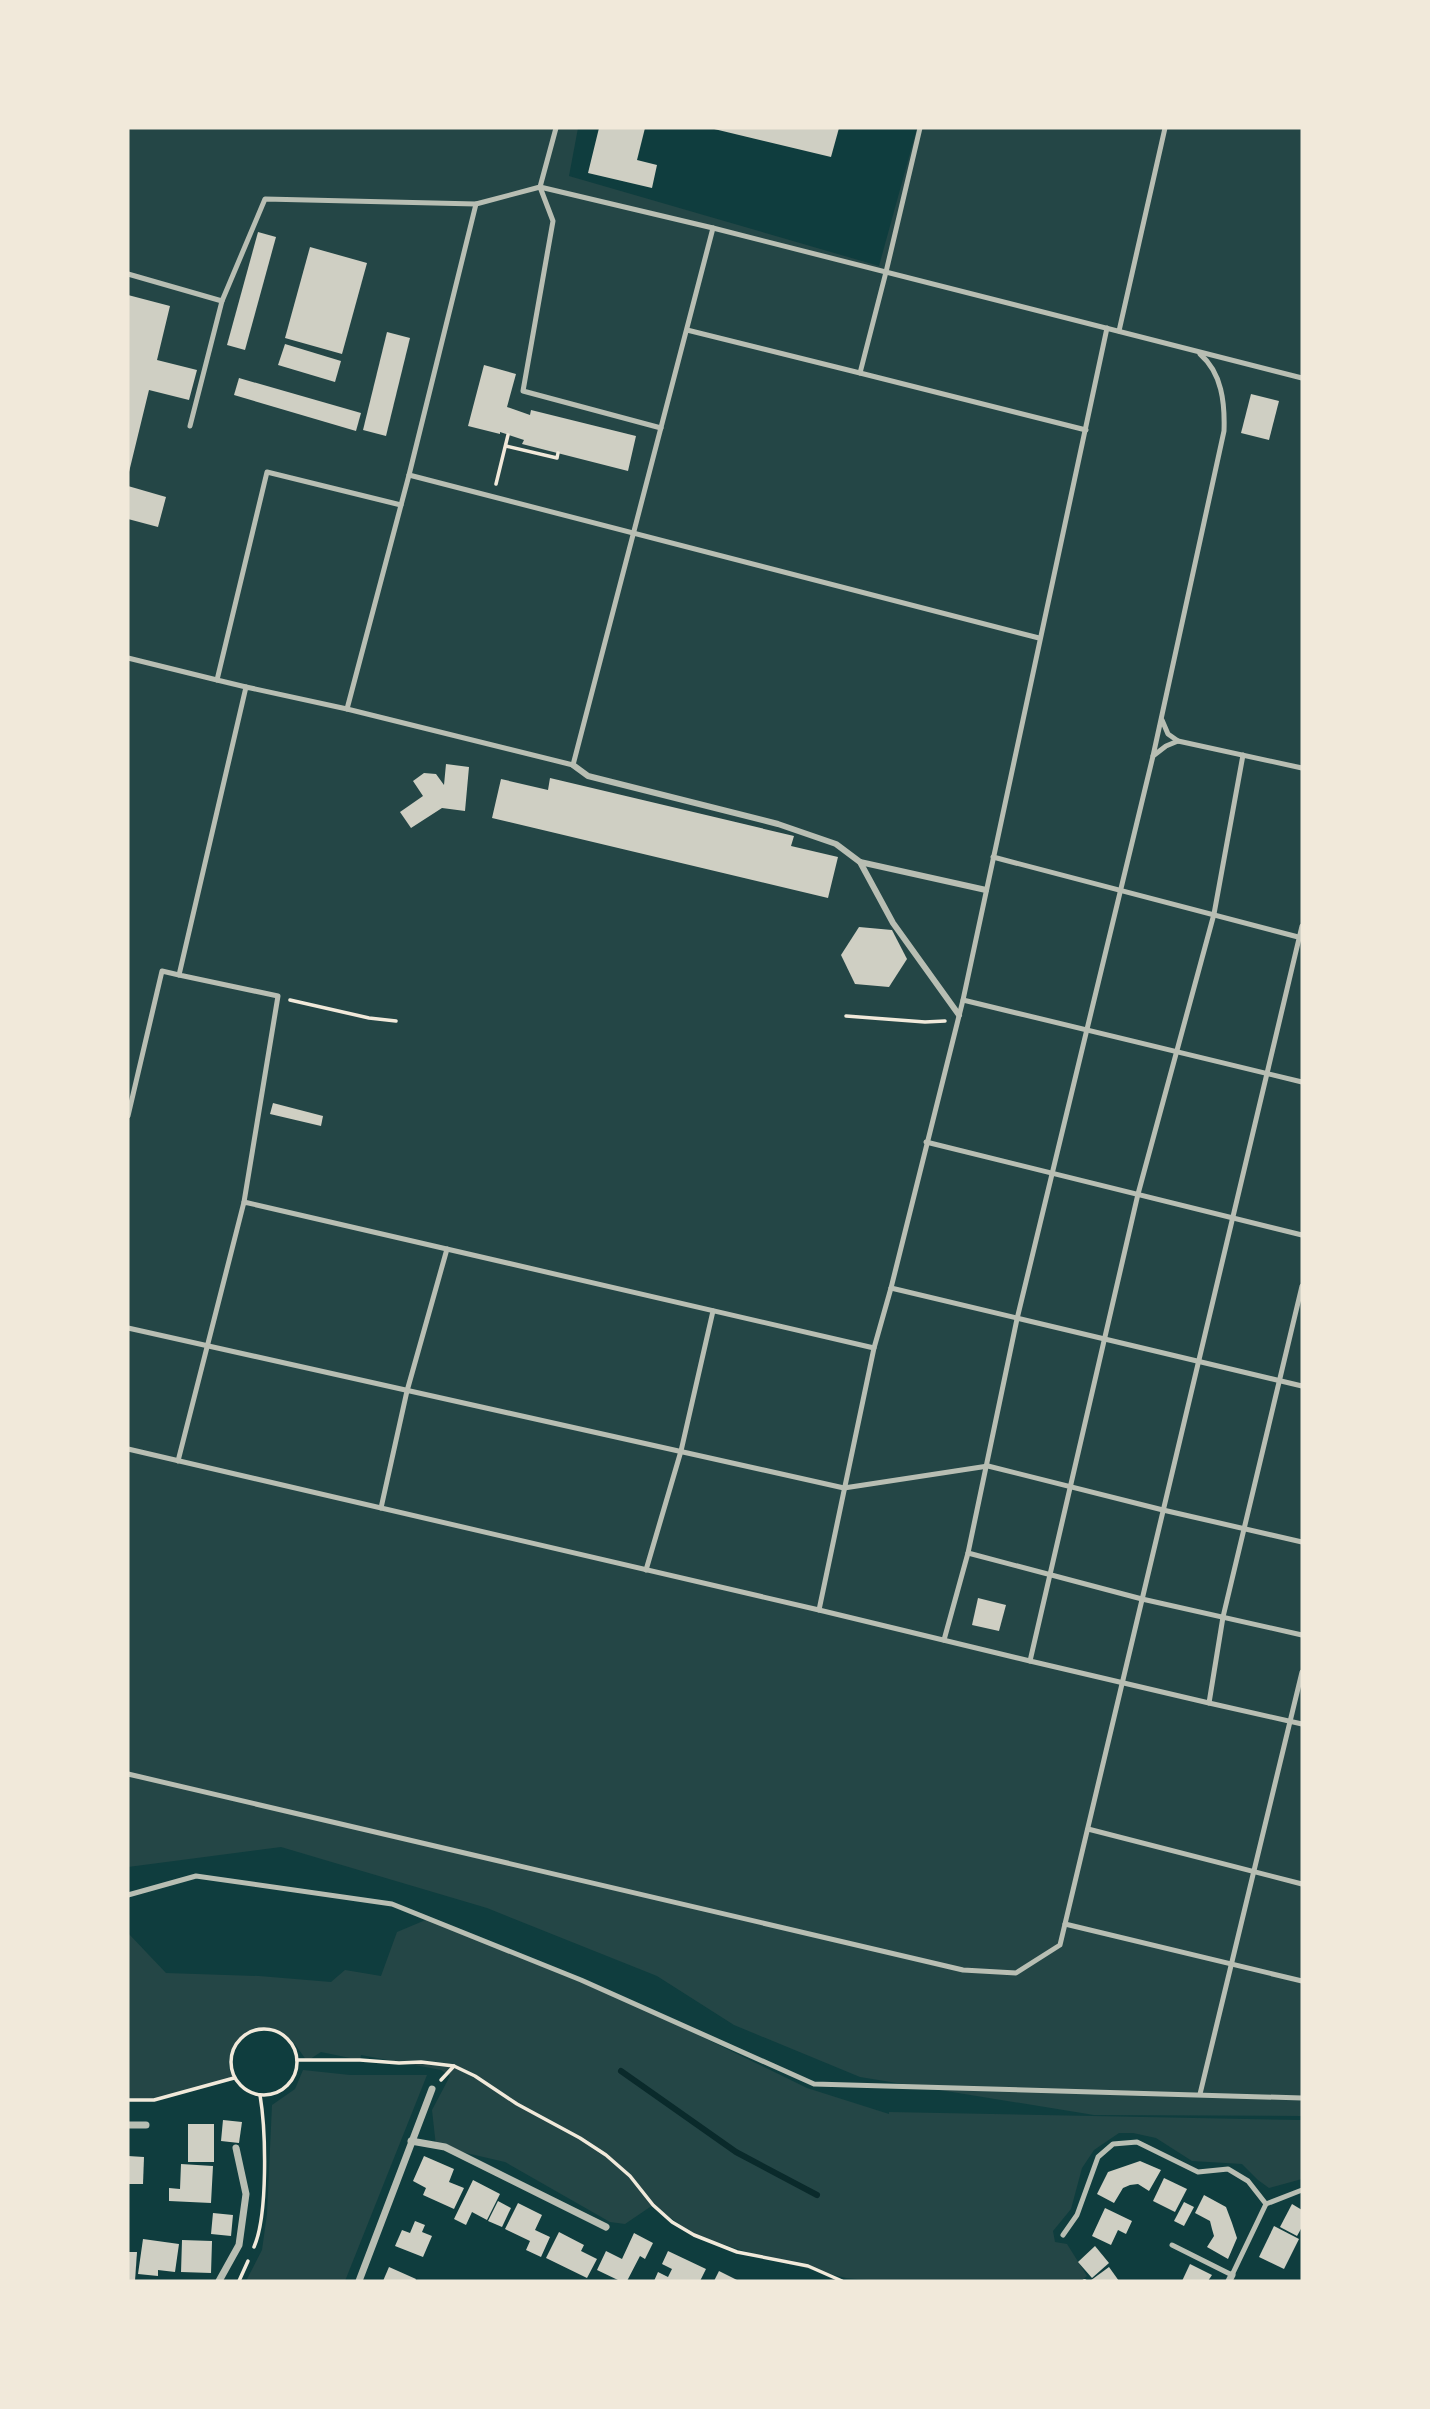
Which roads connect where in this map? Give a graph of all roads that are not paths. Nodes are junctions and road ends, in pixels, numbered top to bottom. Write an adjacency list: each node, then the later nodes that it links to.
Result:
1 (556, 128): 4 (lane)
2 (920, 128): 7 (lane)
3 (1165, 128): 12 (lane)
4 (540, 187): 5 (lane); 6 (lane); 17 (lane)
5 (475, 204): 9 (lane); 19 (lane)
6 (713, 228): 7 (lane); 11 (lane)
7 (886, 272): 10 (lane); 14 (lane)
8 (128, 274): 9 (lane)
9 (222, 301): 16 (lane)
10 (1107, 328): 12 (lane); 18 (lane)
11 (687, 330): 14 (lane); 17 (lane)
12 (1119, 331): 13 (lane)
13 (1196, 351): 15 (lane); 27 (lane)
14 (860, 373): 18 (lane)
15 (1302, 377)
16 (190, 426)
17 (661, 428): 21 (lane)
18 (1086, 430): 22 (lane)
19 (409, 475): 20 (lane); 21 (lane)
20 (401, 505): 24 (lane); 26 (lane)
21 (635, 533): 22 (lane); 31 (lane)
22 (1039, 638): 33 (lane)
23 (128, 658): 24 (lane)
24 (216, 680): 25 (lane)
25 (246, 687): 26 (lane); 40 (lane)
26 (347, 709): 31 (lane)
27 (1162, 717): 28 (lane); 30 (lane)
28 (1178, 741): 29 (lane); 30 (lane)
29 (1243, 755): 32 (lane); 37 (lane)
30 (1153, 756): 36 (lane)
31 (573, 765): 34 (street)
32 (1302, 768)
33 (993, 857): 35 (lane); 36 (lane)
34 (860, 862): 35 (street); 42 (street)
35 (986, 890): 41 (lane)
36 (1121, 890): 37 (lane); 43 (lane)
37 (1214, 914): 39 (lane); 44 (lane)
38 (1302, 926): 39 (lane)
39 (1301, 937): 45 (lane)
40 (179, 975): 47 (lane); 51 (lane)
41 (963, 1000): 42 (lane); 43 (lane)
42 (959, 1016): 48 (lane)
43 (1088, 1030): 44 (lane); 49 (lane)
44 (1177, 1052): 45 (lane); 50 (lane)
45 (1267, 1073): 46 (lane); 52 (lane)
46 (1302, 1082)
47 (128, 1115)
48 (926, 1142): 49 (lane); 56 (lane)
49 (1052, 1173): 50 (lane); 58 (lane)
50 (1138, 1194): 52 (lane); 60 (lane)
51 (244, 1202): 54 (lane); 61 (lane)
52 (1233, 1218): 53 (lane); 63 (lane)
53 (1302, 1236)
54 (447, 1249): 57 (lane); 66 (lane)
55 (1302, 1286): 64 (lane)
56 (891, 1289): 58 (lane); 62 (lane)
57 (713, 1311): 62 (lane); 68 (lane)
58 (1017, 1319): 60 (lane); 70 (lane)
59 (128, 1328): 61 (lane)
60 (1103, 1339): 63 (lane); 71 (lane)
61 (207, 1346): 66 (lane); 69 (lane)
62 (874, 1348): 72 (lane)
63 (1198, 1362): 64 (lane); 74 (lane)
64 (1279, 1381): 65 (lane); 75 (lane)
65 (1302, 1386)
66 (407, 1391): 68 (lane); 73 (lane)
67 (128, 1449): 69 (lane)
68 (681, 1451): 72 (lane); 78 (lane)
69 (178, 1461): 73 (lane)
70 (988, 1466): 71 (lane); 72 (lane); 77 (lane)
71 (1071, 1487): 74 (lane); 79 (lane)
72 (844, 1488): 81 (lane)
73 (381, 1508): 78 (lane)
74 (1163, 1510): 75 (lane); 80 (lane)
75 (1244, 1528): 76 (lane); 82 (lane)
76 (1302, 1542)
77 (968, 1553): 79 (lane); 84 (lane)
78 (646, 1570): 81 (lane)
79 (1050, 1575): 80 (lane); 85 (lane)
80 (1142, 1599): 82 (lane); 87 (lane)
81 (818, 1610): 84 (lane)
82 (1223, 1617): 83 (lane); 88 (lane)
83 (1302, 1636)
84 (944, 1640): 85 (lane)
85 (1030, 1661): 87 (lane)
86 (1302, 1672): 89 (lane)
87 (1122, 1684): 88 (lane); 92 (lane)
88 (1209, 1703): 89 (lane)
89 (1291, 1721): 90 (lane); 93 (lane)
90 (1302, 1724)
91 (128, 1774): 96 (lane)
92 (1088, 1829): 93 (lane); 96 (lane)
93 (1254, 1871): 94 (lane); 97 (lane)
94 (1302, 1884)
95 (128, 1895): 100 (lane)
96 (1065, 1924): 97 (lane)
97 (1232, 1962): 98 (lane); 100 (lane)
98 (1302, 1980)
99 (432, 2089): 104 (street)
100 (1200, 2094): 101 (lane)
101 (1302, 2098)
102 (146, 2124): 103 (street)
103 (128, 2125)
104 (411, 2141): 108 (street); 113 (street)
105 (236, 2148): 112 (street)
106 (1302, 2190): 107 (lane)
107 (1266, 2204): 109 (lane); 111 (lane)
108 (606, 2227)
109 (1063, 2235)
110 (1171, 2245): 111 (lane)
111 (1230, 2278)
112 (219, 2281)
113 (359, 2281)

